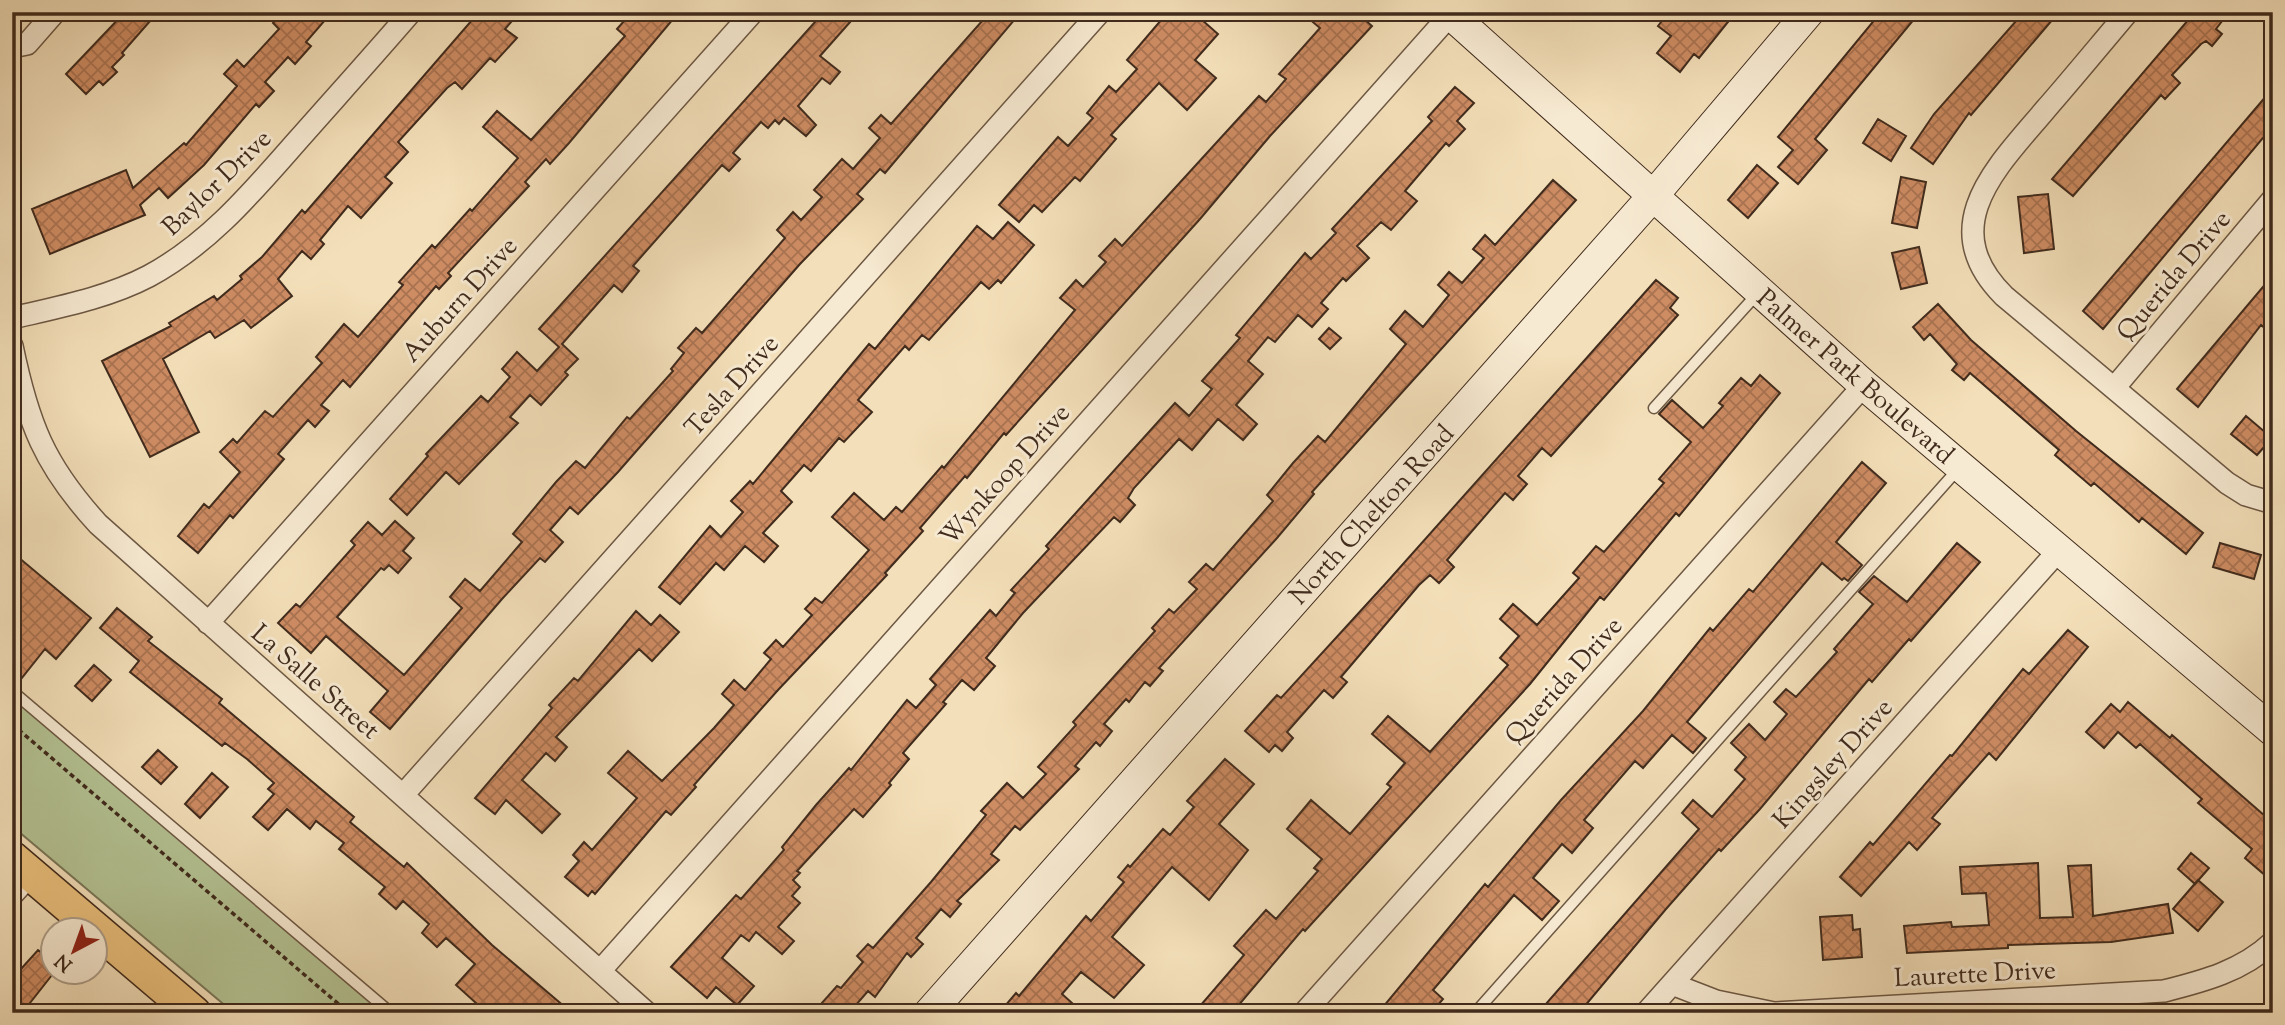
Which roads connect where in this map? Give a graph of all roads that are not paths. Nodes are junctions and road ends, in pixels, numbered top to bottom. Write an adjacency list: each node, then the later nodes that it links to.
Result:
1 (55, 12): 8 (street)
2 (411, 12): 12 (street, Baylor Drive)
3 (753, 12): 20 (street, Auburn Drive)
4 (1100, 12): 23 (street, Tesla Drive)
5 (1809, 12): 9 (main road, North Chelton Road)
6 (2127, 12): 15 (street)
7 (1449, 13): 9 (main road, Palmer Park Boulevard); 26 (street, Wynkoop Drive)
8 (12, 47)
9 (1652, 197): 11 (main road, Palmer Park Boulevard); 31 (main road, North Chelton Road)
10 (2273, 199): 15 (street, Querida Drive)
11 (1759, 292): 14 (main road, Palmer Park Boulevard); 16 (lane)
12 (12, 318)
13 (12, 346): 20 (street, La Salle Street)
14 (1864, 385): 17 (main road, Palmer Park Boulevard); 32 (street, Querida Drive)
15 (2115, 387): 18 (street)
16 (1654, 408)
17 (1961, 467): 19 (main road, Palmer Park Boulevard); 33 (lane)
18 (2273, 503)
19 (2059, 550): 22 (main road, Palmer Park Boulevard); 27 (street, Kingsley Drive)
20 (208, 622): 23 (street, La Salle Street)
21 (12, 691): 29 (lane)
22 (2273, 731)
23 (403, 795): 26 (street, La Salle Street)
24 (19, 876): 28 (main road)
25 (2273, 942): 27 (street, Laurette Drive)
26 (600, 971): 30 (street, La Salle Street)
27 (1672, 984): 34 (street, Kingsley Drive)
28 (194, 1013)
29 (391, 1013)
30 (647, 1013)
31 (929, 1013)
32 (1304, 1013)
33 (1475, 1013)
34 (1646, 1013)

